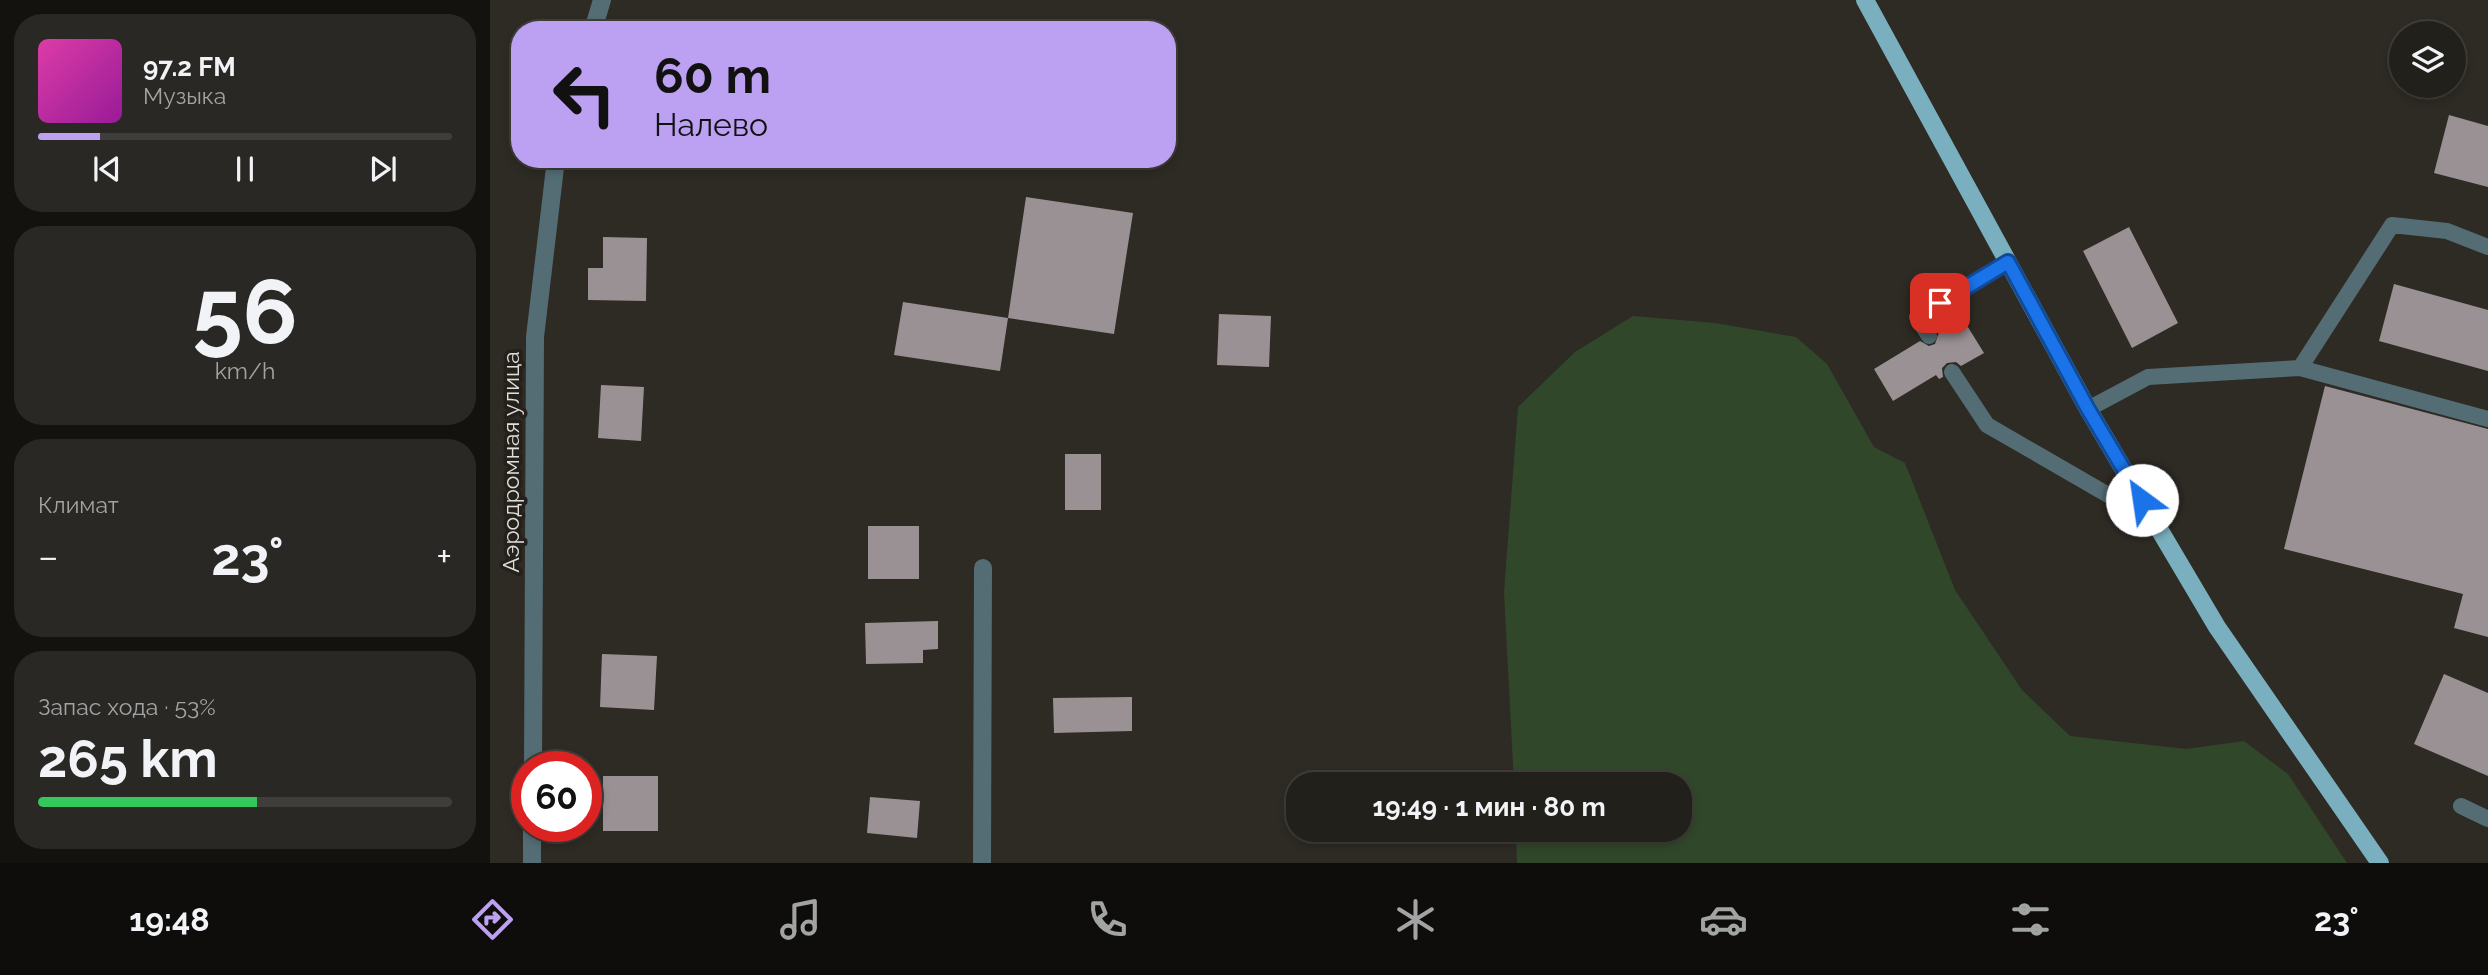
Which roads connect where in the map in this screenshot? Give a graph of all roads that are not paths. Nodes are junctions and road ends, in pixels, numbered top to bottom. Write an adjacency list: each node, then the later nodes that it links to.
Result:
1 (602, 0): 3 (street)
2 (1865, 0): 6 (main road)
3 (596, 21)
4 (555, 168): 14 (street, Аэродромная улица)
5 (2488, 247): 8 (lane)
6 (2008, 262): 7 (lane); 10 (main road)
7 (1929, 335)
8 (2300, 368): 10 (lane); 11 (lane)
9 (1952, 372): 12 (lane)
10 (2088, 409): 12 (main road)
11 (2488, 419)
12 (2155, 522): 20 (main road)
13 (983, 568): 19 (street)
14 (533, 751)
15 (2461, 806): 16 (lane)
16 (2488, 819)
17 (532, 842): 18 (street)
18 (532, 863)
19 (982, 863)
20 (2380, 863)

